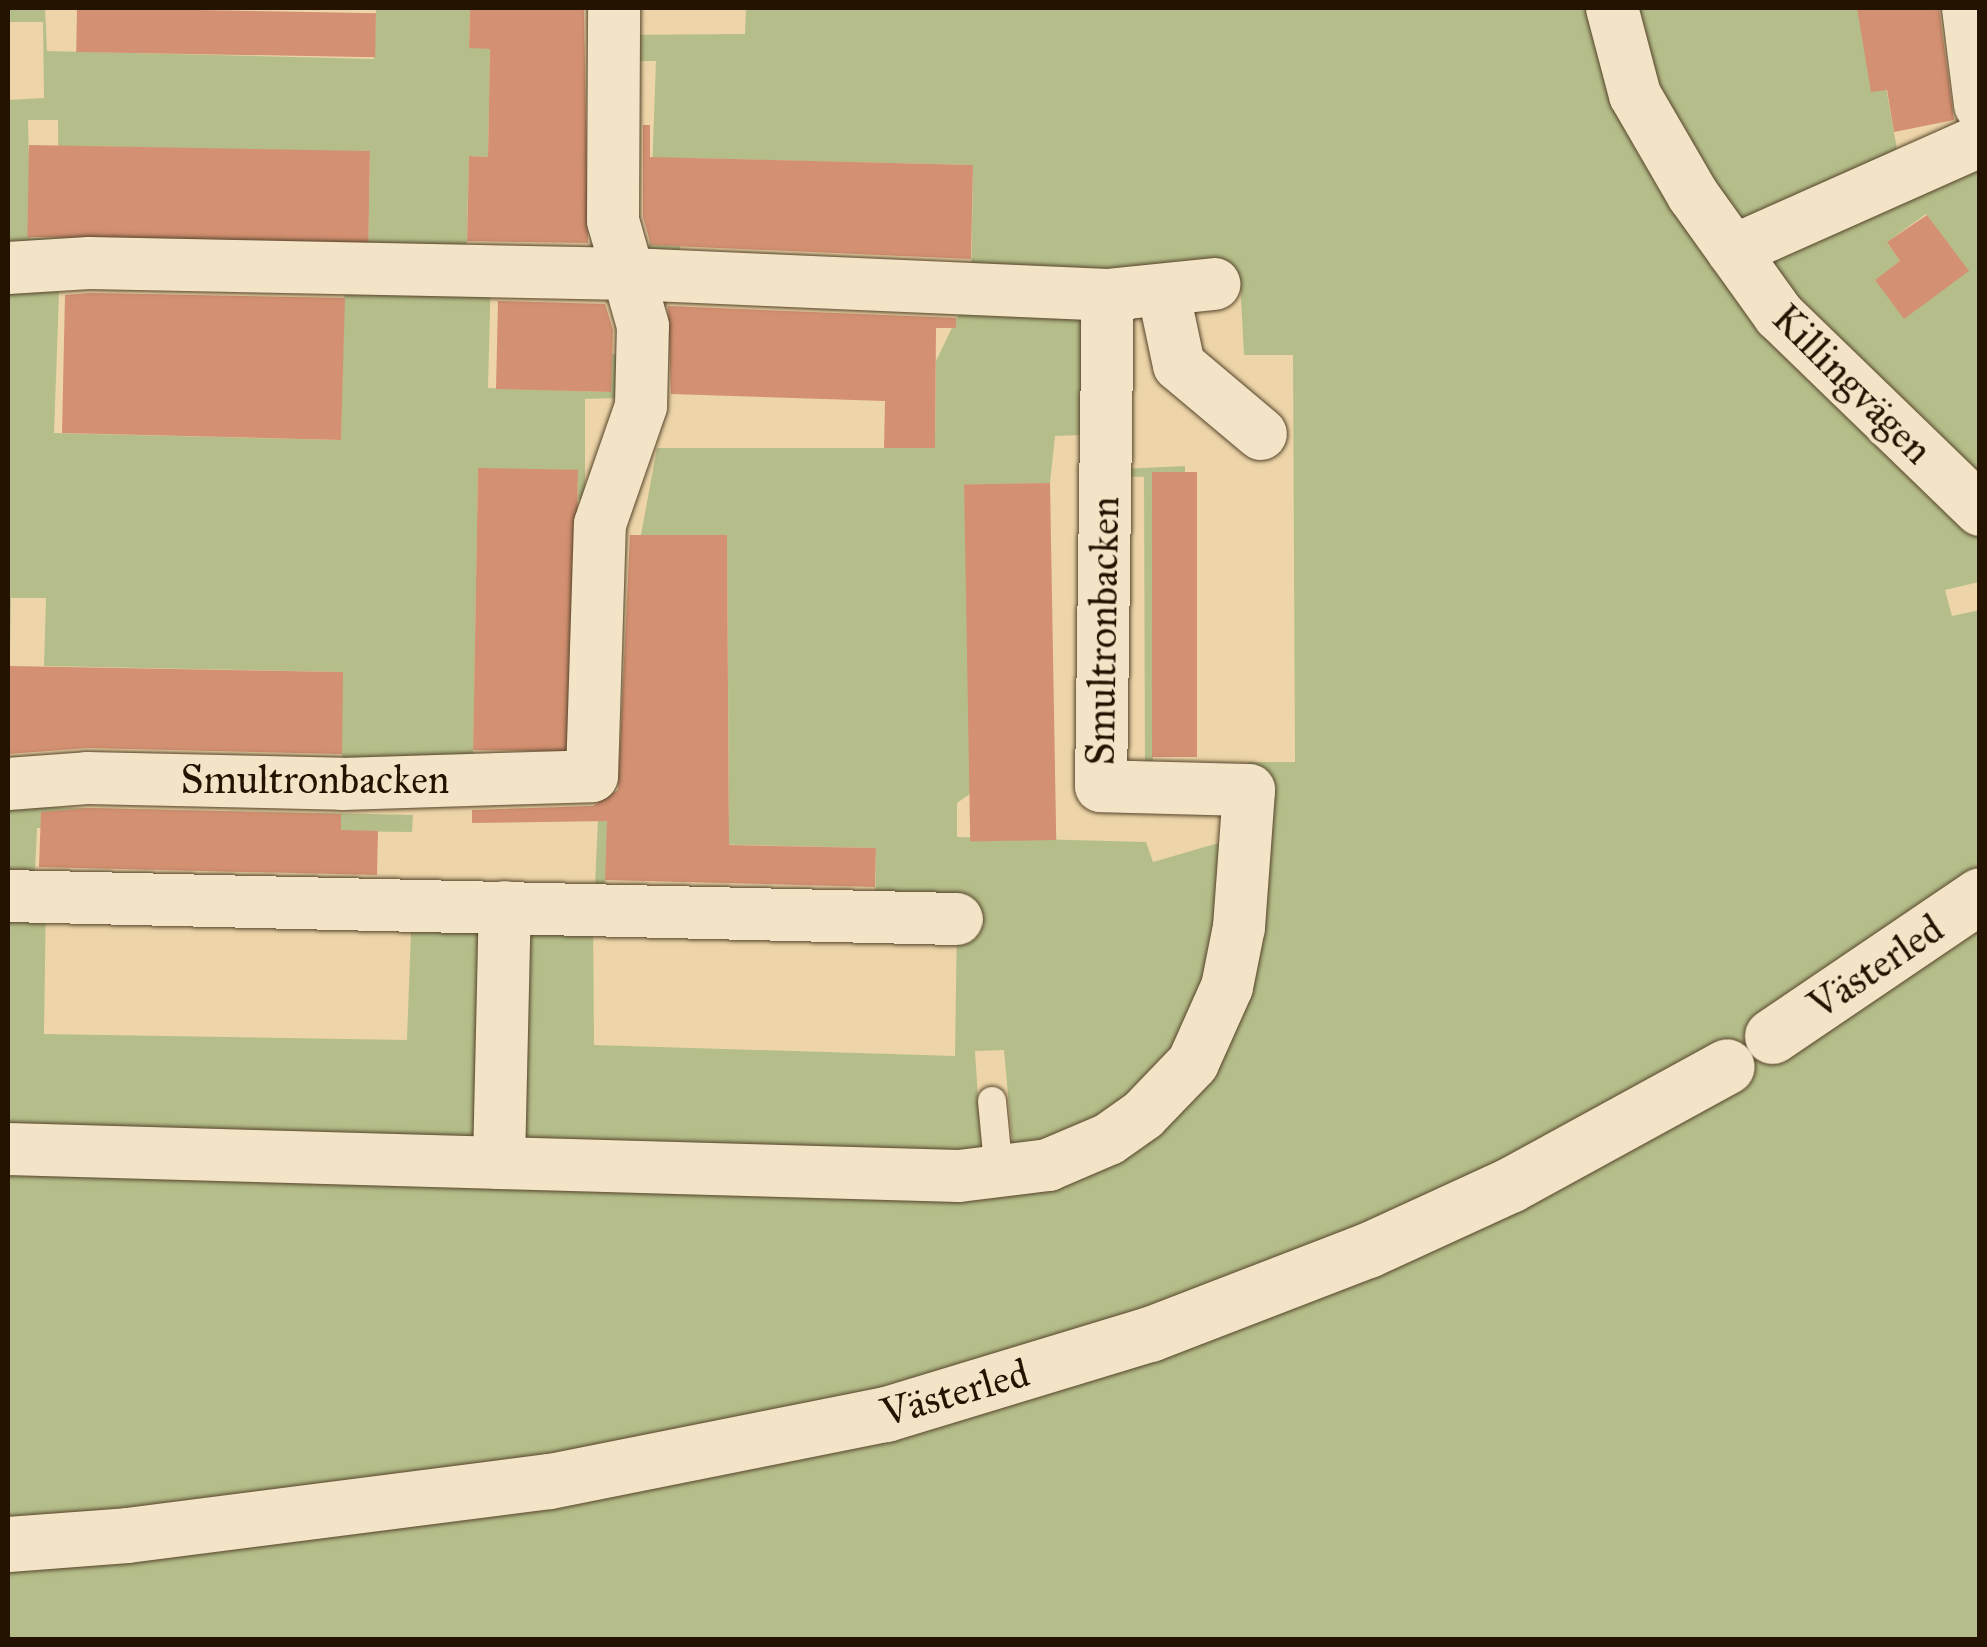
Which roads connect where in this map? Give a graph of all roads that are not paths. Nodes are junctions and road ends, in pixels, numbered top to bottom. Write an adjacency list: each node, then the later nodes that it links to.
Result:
1 (614, 8): 8 (street, Smultronbacken)
2 (1612, 8): 6 (street, Killingvägen)
3 (1968, 8): 4 (street)
4 (1980, 105)
5 (1980, 141): 6 (street)
6 (1734, 251): 11 (street, Killingvägen)
7 (8, 268): 8 (street)
8 (628, 274): 9 (street); 12 (street, Smultronbacken)
9 (1108, 295): 10 (street); 22 (street, Smultronbacken)
10 (1261, 434)
11 (1980, 510)
12 (8, 784)
13 (1980, 895): 17 (street, Västerled)
14 (8, 896): 15 (street)
15 (505, 907): 16 (street); 21 (street)
16 (957, 918)
17 (1772, 1036)
18 (1727, 1066): 23 (street, Västerled)
19 (992, 1101): 22 (lane)
20 (8, 1149): 21 (street, Smultronbacken)
21 (499, 1162): 22 (street, Smultronbacken)
22 (999, 1174)
23 (127, 1536): 24 (street, Västerled); 25 (street, Västerled)
24 (8, 1544)
25 (8, 1566)

